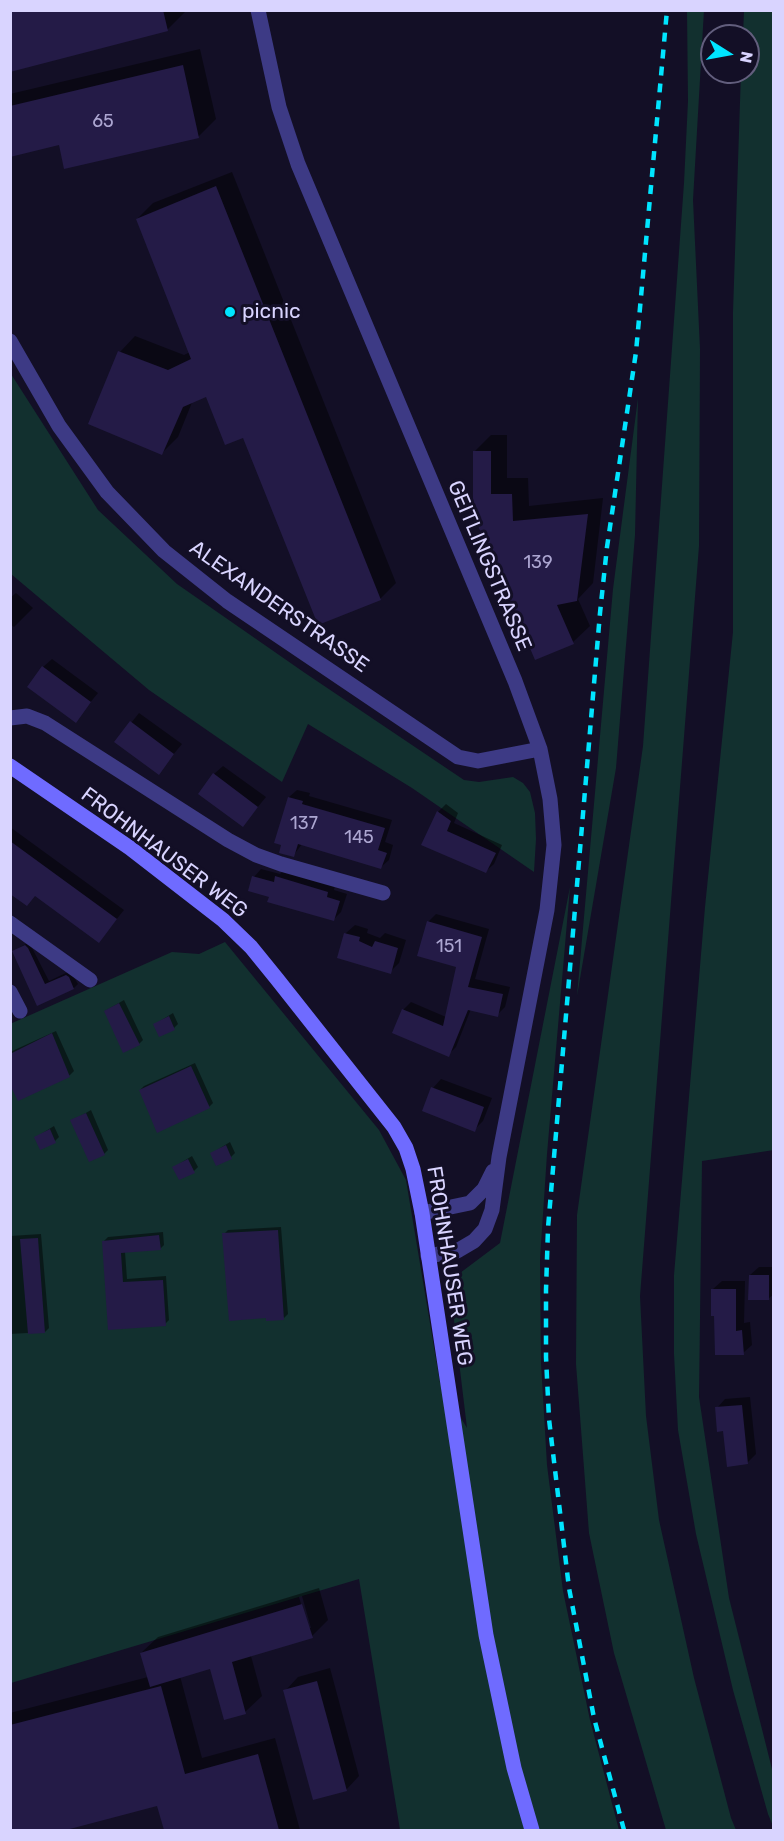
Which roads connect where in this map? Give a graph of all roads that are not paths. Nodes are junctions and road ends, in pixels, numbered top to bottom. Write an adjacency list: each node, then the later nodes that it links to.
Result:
1 (258, 10): 4 (street, GEITLINGSTRASSE)
2 (10, 341): 4 (street, ALEXANDERSTRASSE)
3 (10, 718): 6 (street, FROHNHAUSER WEG)
4 (540, 749): 11 (street, GEITLINGSTRASSE)
5 (10, 766): 12 (main road, FROHNHAUSER WEG)
6 (382, 893)
7 (10, 923): 8 (street)
8 (90, 980)
9 (10, 992): 10 (street)
10 (20, 1011)
11 (499, 1158): 12 (street, GEITLINGSTRASSE); 13 (street, GEITLINGSTRASSE)
12 (422, 1214): 13 (main road, FROHNHAUSER WEG)
13 (428, 1256): 14 (main road, FROHNHAUSER WEG)
14 (532, 1830)

